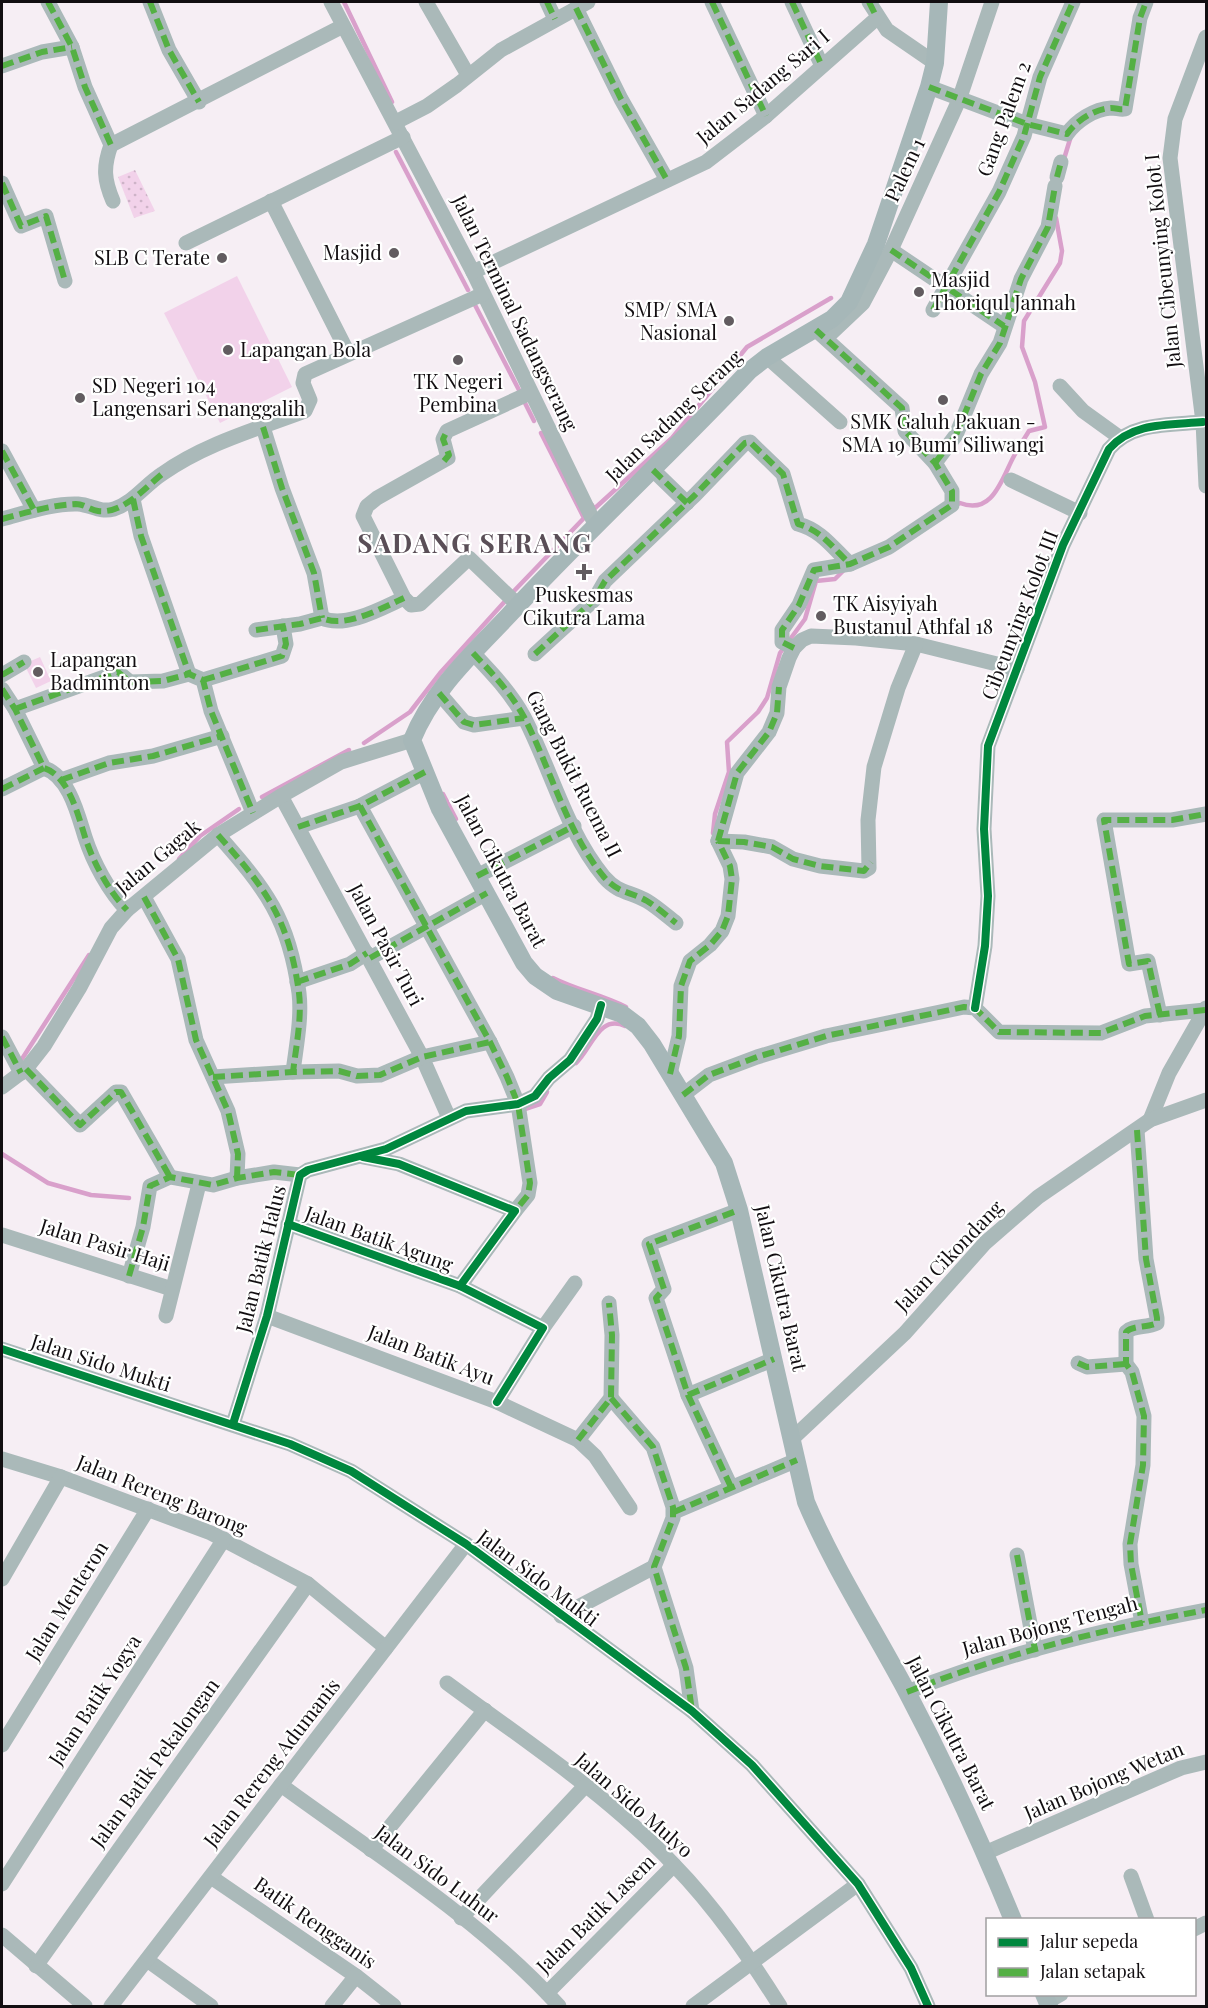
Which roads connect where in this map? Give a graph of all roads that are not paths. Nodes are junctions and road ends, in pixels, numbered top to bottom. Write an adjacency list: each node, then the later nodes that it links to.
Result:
1 (48, 2): 18 (street)
2 (150, 2): 25 (street)
3 (331, 2): 16 (street, Jalan Terminal Sadangserang)
4 (426, 2): 22 (street)
5 (547, 2): 15 (street)
6 (712, 2): 26 (street)
7 (792, 2): 21 (street)
8 (868, 2): 14 (street)
9 (939, 2): 19 (main road, Jalan Sadang Serang)
10 (992, 2): 24 (street, Palem 1)
11 (1073, 2): 28 (street, Gang Palem 2)
12 (1146, 2): 28 (street)
13 (582, 5): 15 (street); 32 (street)
14 (877, 18): 19 (street); 21 (street, Jalan Sadang Sari I)
15 (555, 19): 22 (street)
16 (343, 26): 25 (street); 27 (street, Jalan Terminal Sadangserang)
17 (1206, 37): 50 (street, Jalan Cibeunying Kolot I)
18 (72, 47): 20 (street); 30 (street)
19 (935, 63): 23 (main road, Jalan Sadang Serang)
20 (2, 66)
21 (822, 66): 26 (street, Jalan Sadang Sari I)
22 (468, 75): 27 (street)
23 (929, 87): 24 (street); 44 (main road, Jalan Sadang Serang)
24 (959, 100): 28 (street); 37 (street, Palem 1)
25 (199, 102): 30 (street)
26 (766, 116): 32 (street, Jalan Sadang Sari I)
27 (396, 122): 29 (street, Jalan Terminal Sadangserang)
28 (1027, 124): 40 (street, Gang Palem 2)
29 (403, 137): 35 (street); 38 (street, Jalan Terminal Sadangserang)
30 (111, 146): 34 (street)
31 (1058, 175): 43 (street)
32 (667, 180): 38 (street, Jalan Sadang Sari I)
33 (2, 183): 39 (street)
34 (113, 201)
35 (271, 201): 36 (street); 45 (street)
36 (186, 243)
37 (891, 250): 40 (street); 44 (street, Palem 1)
38 (473, 272): 41 (street, Jalan Terminal Sadangserang)
39 (65, 281)
40 (947, 288): 42 (street, Gang Palem 2); 43 (street)
41 (483, 294): 45 (street); 48 (street, Jalan Terminal Sadangserang)
42 (933, 310)
43 (1004, 326): 54 (street)
44 (821, 334): 46 (main road, Jalan Sadang Serang); 54 (street)
45 (348, 353): 51 (street)
46 (767, 357): 49 (street); 55 (main road, Jalan Sadang Serang)
47 (1060, 386): 52 (street)
48 (531, 393): 63 (street, Jalan Terminal Sadangserang); 65 (street)
49 (840, 422)
50 (1203, 422): 52 (street); 57 (street, Jalan Cibeunying Kolot I)
51 (263, 427): 58 (street); 67 (street)
52 (1119, 437): 61 (street, Cibeunying Kolot III)
53 (2, 451): 60 (street)
54 (935, 463): 64 (street)
55 (653, 470): 59 (street); 63 (main road, Jalan Sadang Serang)
56 (1011, 480): 61 (street)
57 (1206, 486)
58 (133, 499): 60 (street); 77 (street)
59 (687, 503): 64 (street); 73 (street)
60 (34, 510): 62 (street)
61 (1080, 513): 75 (street, Cibeunying Kolot III)
62 (2, 519)
63 (595, 524): 66 (main road, Jalan Sadang Serang)
64 (850, 564): 71 (street)
65 (404, 598): 66 (street); 67 (street)
66 (518, 605): 72 (main road, Jalan Sadang Serang)
67 (322, 618): 68 (street)
68 (283, 626): 69 (street); 77 (street)
69 (256, 630)
70 (916, 644): 71 (street); 75 (street); 95 (street)
71 (794, 648): 95 (street)
72 (473, 653): 79 (main road, Jalan Sadang Serang); 81 (street, Gang Bukit Ruema II)
73 (535, 654)
74 (24, 662): 76 (street)
75 (1017, 669): 105 (street, Cibeunying Kolot III)
76 (2, 675)
77 (196, 677): 80 (street); 82 (street)
78 (2, 688): 80 (street)
79 (438, 693): 81 (street); 83 (main road, Jalan Sadang Serang)
80 (15, 709): 84 (street)
81 (524, 717): 92 (street, Gang Bukit Ruema II)
82 (222, 736): 86 (street); 90 (street)
83 (412, 740): 85 (main road, Jalan Cikutra Barat); 88 (street, Jalan Gagak)
84 (44, 768): 86 (street); 87 (street)
85 (425, 772): 89 (street); 96 (main road, Jalan Cikutra Barat)
86 (61, 780): 99 (street)
87 (2, 789)
88 (281, 796): 90 (street, Jalan Gagak); 93 (street, Jalan Pasir Turi)
89 (360, 806): 93 (street); 101 (street)
90 (253, 813): 94 (street, Jalan Gagak)
91 (1206, 814): 107 (street)
92 (574, 826): 96 (street); 100 (street, Gang Bukit Ruema II)
93 (298, 827): 102 (street, Jalan Pasir Turi)
94 (218, 835): 98 (street, Jalan Gagak); 103 (street)
95 (718, 841): 111 (street)
96 (477, 876): 97 (main road, Jalan Cikutra Barat)
97 (487, 894): 101 (street); 104 (main road, Jalan Cikutra Barat)
98 (144, 897): 99 (street, Jalan Gagak); 114 (street)
99 (127, 910): 112 (street, Jalan Gagak)
100 (676, 923)
101 (426, 928): 102 (street); 109 (street)
102 (368, 955): 103 (street); 110 (street, Jalan Pasir Turi)
103 (297, 982): 113 (street)
104 (601, 1005): 111 (main road, Jalan Cikutra Barat); 118 (street)
105 (975, 1008): 107 (street); 116 (street)
106 (1206, 1009): 107 (street); 120 (street)
107 (1160, 1015)
108 (2, 1037): 112 (street)
109 (490, 1042): 110 (street); 118 (street)
110 (422, 1057): 113 (street); 119 (street, Jalan Pasir Turi)
111 (671, 1069): 116 (main road, Jalan Cikutra Barat)
112 (23, 1071): 115 (street, Jalan Gagak); 124 (street)
113 (293, 1072): 114 (street)
114 (213, 1077): 125 (street)
115 (2, 1087)
116 (682, 1095): 127 (main road, Jalan Cikutra Barat)
117 (1206, 1100): 120 (street)
118 (518, 1104): 119 (street, Jalan Batik Halus); 128 (street)
119 (449, 1118): 122 (street, Jalan Batik Halus)
120 (1150, 1120): 121 (street, Jalan Cikondang)
121 (1137, 1130): 142 (street); 147 (street, Jalan Cikondang)
122 (359, 1156): 123 (street, Jalan Batik Halus); 128 (street)
123 (300, 1175): 125 (street); 129 (street, Jalan Batik Halus)
124 (170, 1177): 126 (street); 131 (street)
125 (237, 1178): 126 (street)
126 (198, 1189): 134 (street, Jalan Pasir Haji)
127 (739, 1210): 140 (main road, Jalan Cikutra Barat); 143 (street)
128 (515, 1211): 133 (street)
129 (288, 1224): 133 (street, Jalan Batik Agung); 137 (street, Jalan Batik Halus)
130 (2, 1235): 131 (street, Jalan Pasir Haji)
131 (129, 1276): 134 (street, Jalan Pasir Haji)
132 (575, 1283): 138 (street)
133 (460, 1286): 138 (street, Jalan Batik Agung)
134 (172, 1289): 136 (street)
135 (609, 1303): 144 (street)
136 (166, 1316)
137 (267, 1316): 145 (street, Jalan Batik Ayu); 146 (street, Jalan Batik Halus)
138 (543, 1328): 145 (street)
139 (2, 1349): 146 (street, Jalan Sido Mukti)
140 (774, 1359): 143 (street); 147 (main road, Jalan Cikutra Barat)
141 (1078, 1363): 142 (street)
142 (1126, 1364): 164 (street)
143 (688, 1395): 152 (street)
144 (612, 1398): 148 (street); 155 (street)
145 (497, 1402): 148 (street, Jalan Batik Ayu)
146 (233, 1424): 157 (street, Jalan Sido Mukti)
147 (793, 1438): 150 (main road, Jalan Cikutra Barat)
148 (578, 1440): 153 (street)
149 (2, 1459): 151 (street, Jalan Rereng Barong)
150 (797, 1460): 152 (street); 168 (main road, Jalan Cikutra Barat)
151 (61, 1477): 154 (street, Jalan Rereng Barong); 160 (street)
152 (731, 1487): 155 (street)
153 (630, 1508)
154 (148, 1509): 156 (street, Jalan Rereng Barong); 171 (street, Jalan Menteron)
155 (674, 1512): 159 (street)
156 (224, 1539): 161 (street, Jalan Rereng Barong); 180 (street, Jalan Batik Yogya)
157 (466, 1544): 163 (street, Jalan Sido Mukti); 165 (street, Jalan Rereng Adumanis)
158 (1017, 1556): 166 (street)
159 (654, 1567): 163 (street); 170 (street)
160 (2, 1579)
161 (308, 1584): 165 (street, Jalan Rereng Barong); 188 (street, Jalan Batik Pekalongan)
162 (1206, 1610): 164 (street, Jalan Bojong Tengah)
163 (561, 1616): 170 (street, Jalan Sido Mukti)
164 (1142, 1623): 166 (street, Jalan Bojong Tengah)
165 (386, 1648): 173 (street, Jalan Rereng Adumanis)
166 (1035, 1650): 168 (street, Jalan Bojong Tengah)
167 (447, 1683): 169 (street, Jalan Sido Mulyo)
168 (907, 1692): 176 (main road, Jalan Cikutra Barat)
169 (484, 1710): 174 (street, Jalan Sido Mulyo); 175 (street)
170 (692, 1711): 181 (street, Jalan Sido Mukti)
171 (2, 1745)
172 (1206, 1762): 176 (street, Jalan Bojong Wetan)
173 (281, 1785): 175 (street, Jalan Sido Luhur); 178 (street, Jalan Rereng Adumanis)
174 (585, 1786): 177 (street, Jalan Sido Mulyo); 182 (street)
175 (372, 1850): 182 (street, Jalan Sido Luhur)
176 (986, 1853): 183 (main road, Jalan Cikutra Barat)
177 (674, 1865): 187 (street, Jalan Sido Mulyo); 190 (street, Jalan Batik Lasem)
178 (211, 1876): 186 (street, Jalan Rereng Adumanis); 189 (street, Batik Rengganis)
179 (1131, 1876): 184 (street)
180 (2, 1884)
181 (858, 1884): 187 (street); 199 (street, Jalan Sido Mukti)
182 (461, 1918): 190 (street, Jalan Sido Luhur)
183 (1012, 1918)
184 (1146, 1918)
185 (2, 1935): 188 (street)
186 (147, 1960): 192 (street, Jalan Rereng Adumanis); 193 (street)
187 (752, 1962): 197 (street); 198 (street, Jalan Sido Mulyo)
188 (36, 1966): 191 (street)
189 (356, 1976): 194 (street); 195 (street, Batik Rengganis)
190 (547, 1993): 196 (street, Jalan Sido Luhur)
191 (85, 2007)
192 (111, 2007)
193 (211, 2007)
194 (332, 2007)
195 (394, 2007)
196 (559, 2007)
197 (693, 2007)
198 (780, 2007)
199 (928, 2007)

